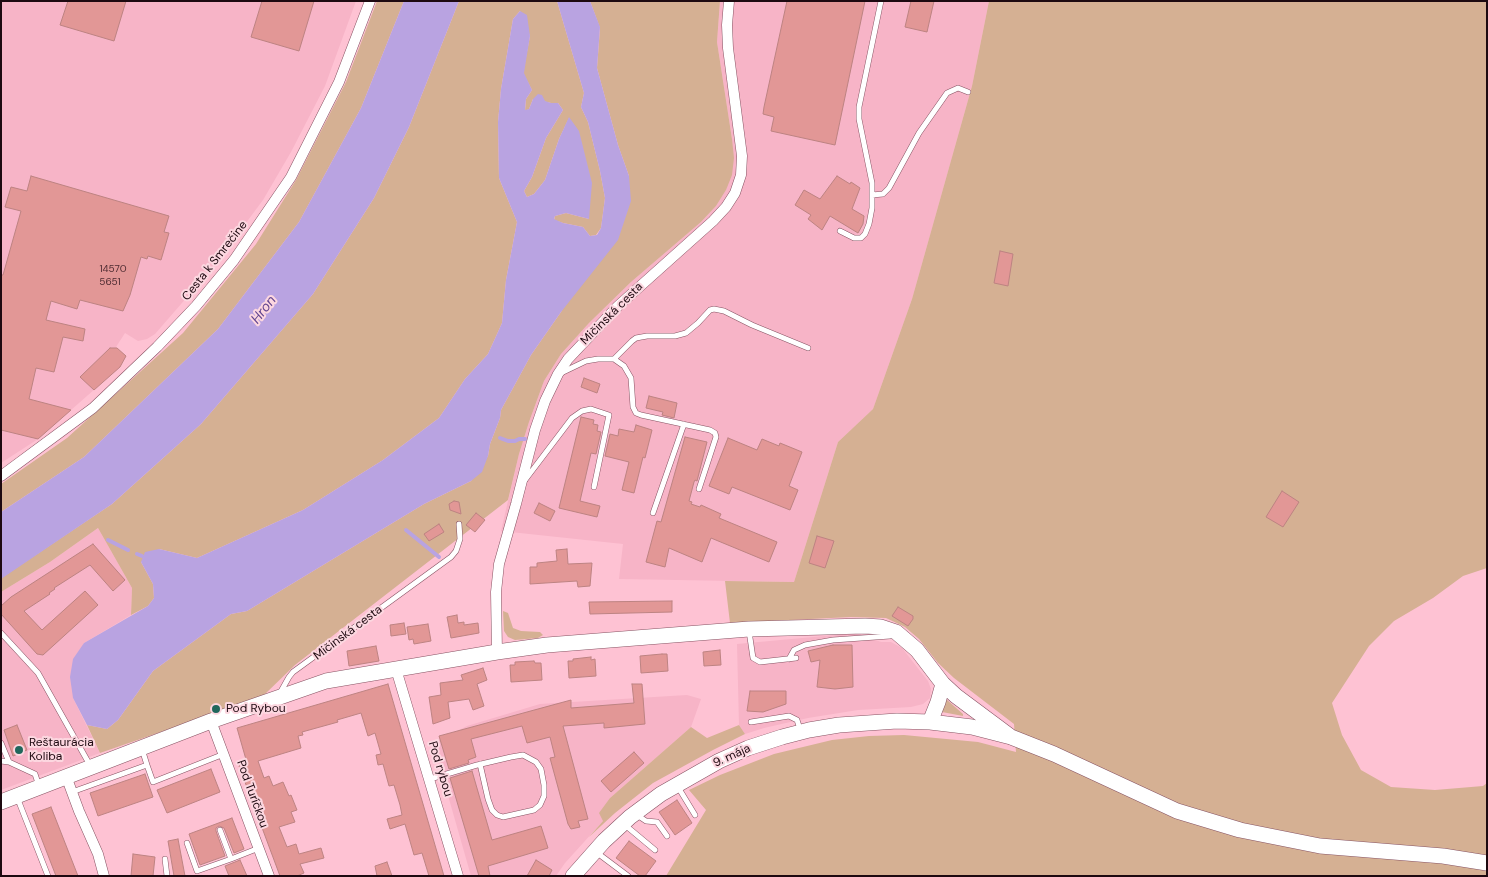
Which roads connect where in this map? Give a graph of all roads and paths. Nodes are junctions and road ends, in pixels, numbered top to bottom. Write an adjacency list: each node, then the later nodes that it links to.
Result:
1 (370, 1): 11 (street, Cesta k Smrečine)
2 (729, 1): 9 (street, Mičinská cesta)
3 (881, 1): 5 (lane)
4 (968, 92): 5 (lane)
5 (872, 195): 6 (lane)
6 (840, 231)
7 (808, 348): 8 (lane)
8 (614, 359): 9 (lane); 10 (lane)
9 (558, 374): 12 (street, Mičinská cesta)
10 (684, 424): 14 (lane); 15 (lane)
11 (1, 476)
12 (521, 486): 13 (lane); 20 (street, Mičinská cesta)
13 (594, 487)
14 (698, 489)
15 (653, 513)
16 (459, 524): 25 (lane, Mičinská cesta)
17 (749, 629): 19 (street, Mičinská cesta); 20 (street, Mičinská cesta); 22 (lane)
18 (1, 633): 38 (lane)
19 (901, 636): 22 (lane); 24 (street, Mičinská cesta)
20 (497, 652): 23 (street, Mičinská cesta)
21 (796, 658): 22 (lane)
22 (789, 659)
23 (396, 669): 25 (street, Mičinská cesta); 40 (street, Pod rybou)
24 (943, 684): 28 (street); 30 (street, Mičinská cesta)
25 (278, 698): 26 (street, Mičinská cesta)
26 (211, 721): 32 (street, Mičinská cesta); 33 (street, Pod Turíčkou)
27 (751, 722): 29 (lane)
28 (930, 722): 29 (street, 9. mája); 30 (street, 9. mája)
29 (801, 732): 41 (street, 9. mája)
30 (1011, 737): 56 (street)
31 (1, 743): 35 (lane)
32 (142, 747): 37 (lane); 38 (street, Mičinská cesta)
33 (224, 754): 37 (lane); 51 (street, Pod Turíčkou)
34 (1, 761): 35 (lane)
35 (9, 762): 42 (lane)
36 (480, 764): 36 (lane); 40 (lane)
37 (147, 765): 43 (lane)
38 (91, 767): 39 (street, Mičinská cesta)
39 (66, 776): 42 (street, Mičinská cesta); 43 (street)
40 (430, 779): 61 (street, Pod rybou)
41 (676, 784): 46 (lane); 47 (street, 9. mája)
42 (40, 787): 44 (street, Mičinská cesta)
43 (72, 792): 58 (street)
44 (16, 796): 45 (street, Mičinská cesta); 57 (lane)
45 (1, 802)
46 (695, 814)
47 (629, 819): 49 (lane); 52 (lane); 53 (street, 9. mája)
48 (220, 830): 55 (lane)
49 (667, 836)
50 (186, 843): 55 (lane)
51 (259, 848): 55 (lane); 60 (street, Pod Turíčkou)
52 (655, 850)
53 (594, 851): 62 (street, 9. mája); 63 (lane)
54 (166, 859): 59 (lane)
55 (231, 859)
56 (1487, 863)
57 (48, 876)
58 (104, 876)
59 (167, 876)
60 (269, 876)
61 (458, 876)
62 (573, 876)
63 (628, 876)

